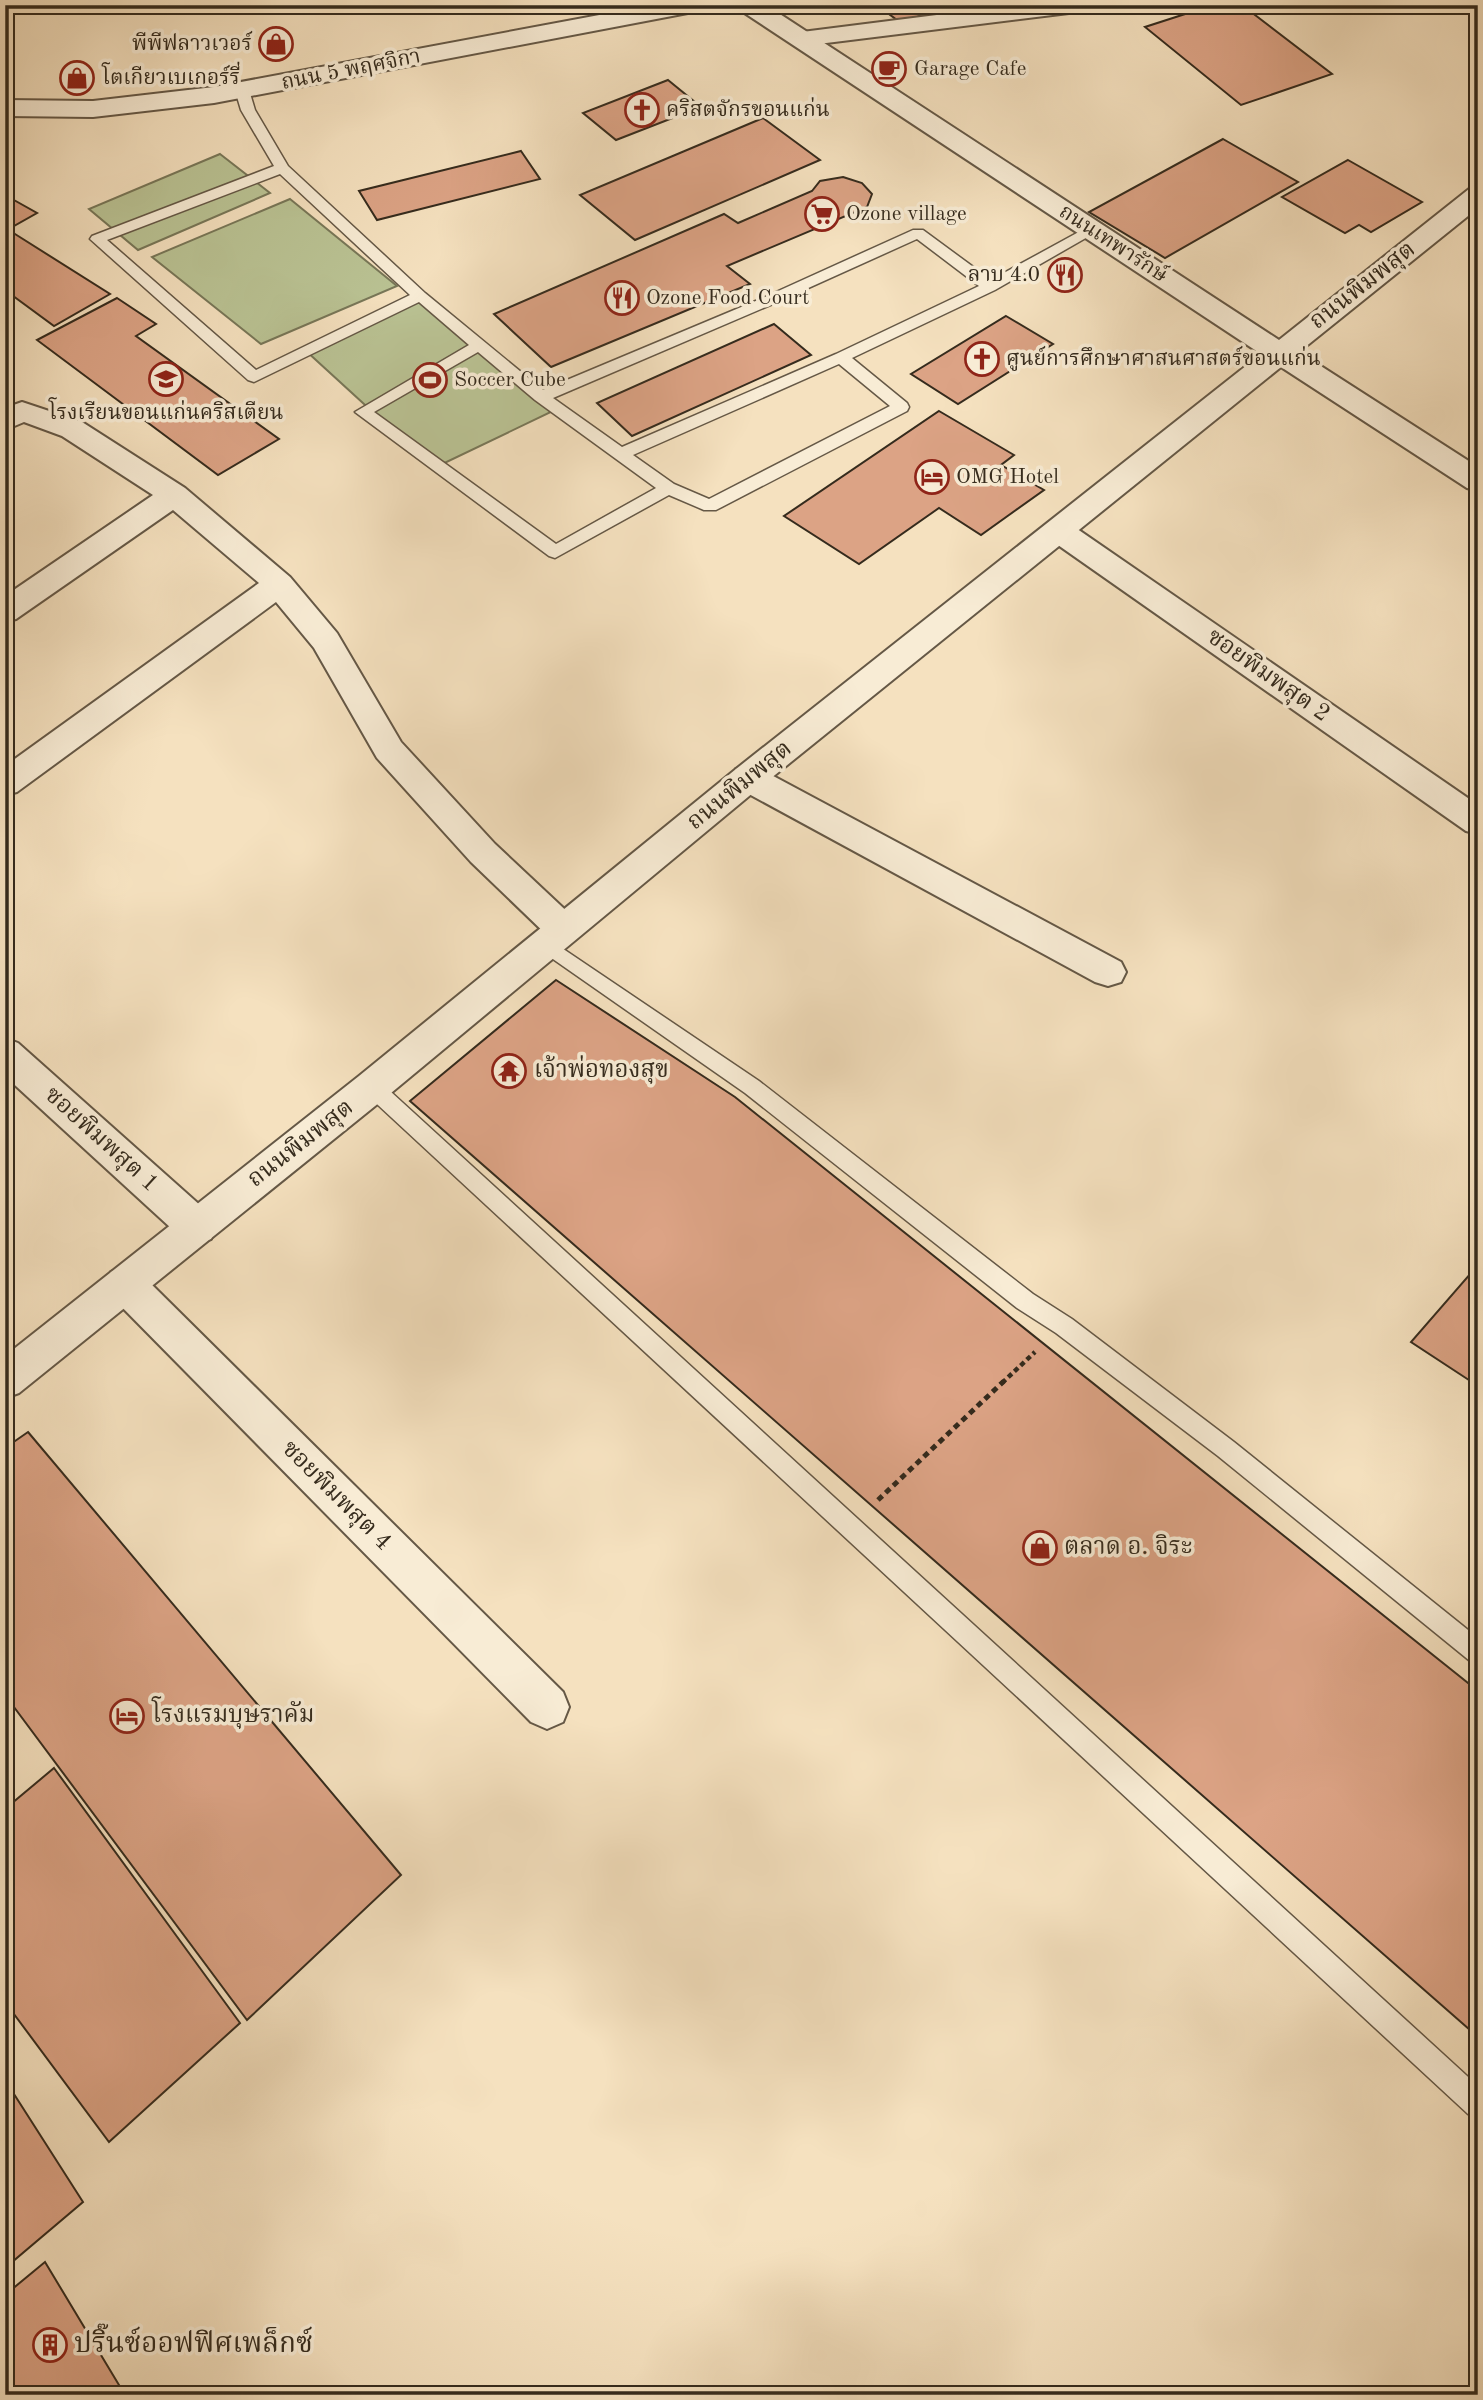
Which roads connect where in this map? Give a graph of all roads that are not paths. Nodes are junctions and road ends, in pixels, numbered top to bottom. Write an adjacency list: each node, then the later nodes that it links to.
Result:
1 (693, 5): 5 (street, ถนน 5 พฤศจิกา)
2 (750, 5): 4 (street, ถนนเทพารักษ์)
3 (1077, 5): 4 (street)
4 (802, 39): 9 (street, ถนนเทพารักษ์)
5 (242, 90): 6 (street, ถนน 5 พฤศจิกา); 7 (lane)
6 (5, 108)
7 (282, 168): 11 (lane); 11 (lane)
8 (1478, 195): 13 (street, ถนนพิมพสุต)
9 (1091, 231): 10 (lane); 13 (street, ถนนเทพารักษ์)
10 (990, 287): 14 (lane); 15 (lane)
11 (420, 296): 12 (lane)
12 (478, 346): 15 (lane); 19 (lane)
13 (1279, 352): 18 (street, ถนนเทพารักษ์); 21 (street, ถนนพิมพสุต)
14 (841, 357): 17 (lane); 19 (lane)
15 (541, 397): 17 (lane)
16 (5, 421): 20 (street)
17 (621, 454): 19 (lane)
18 (1478, 481)
19 (668, 488)
20 (174, 495): 22 (street); 23 (street)
21 (1059, 531): 24 (street, ถนนพิมพสุต); 26 (street, ซอยพิมพสุต 2)
22 (279, 584): 25 (street); 27 (street)
23 (5, 611)
24 (748, 778): 27 (street, ถนนพิมพสุต); 28 (street)
25 (5, 783)
26 (1478, 822)
27 (555, 937): 30 (street, ถนนพิมพสุต); 34 (lane)
28 (1108, 972)
29 (5, 1054): 31 (street, ซอยพิมพสุต 1)
30 (372, 1087): 31 (street, ถนนพิมพสุต); 36 (lane)
31 (197, 1227): 32 (street, ถนนพิมพสุต)
32 (125, 1284): 33 (street, ถนนพิมพสุต); 35 (street, ซอยพิมพสุต 4)
33 (5, 1380)
34 (1478, 1653)
35 (547, 1707)
36 (1478, 2104)

